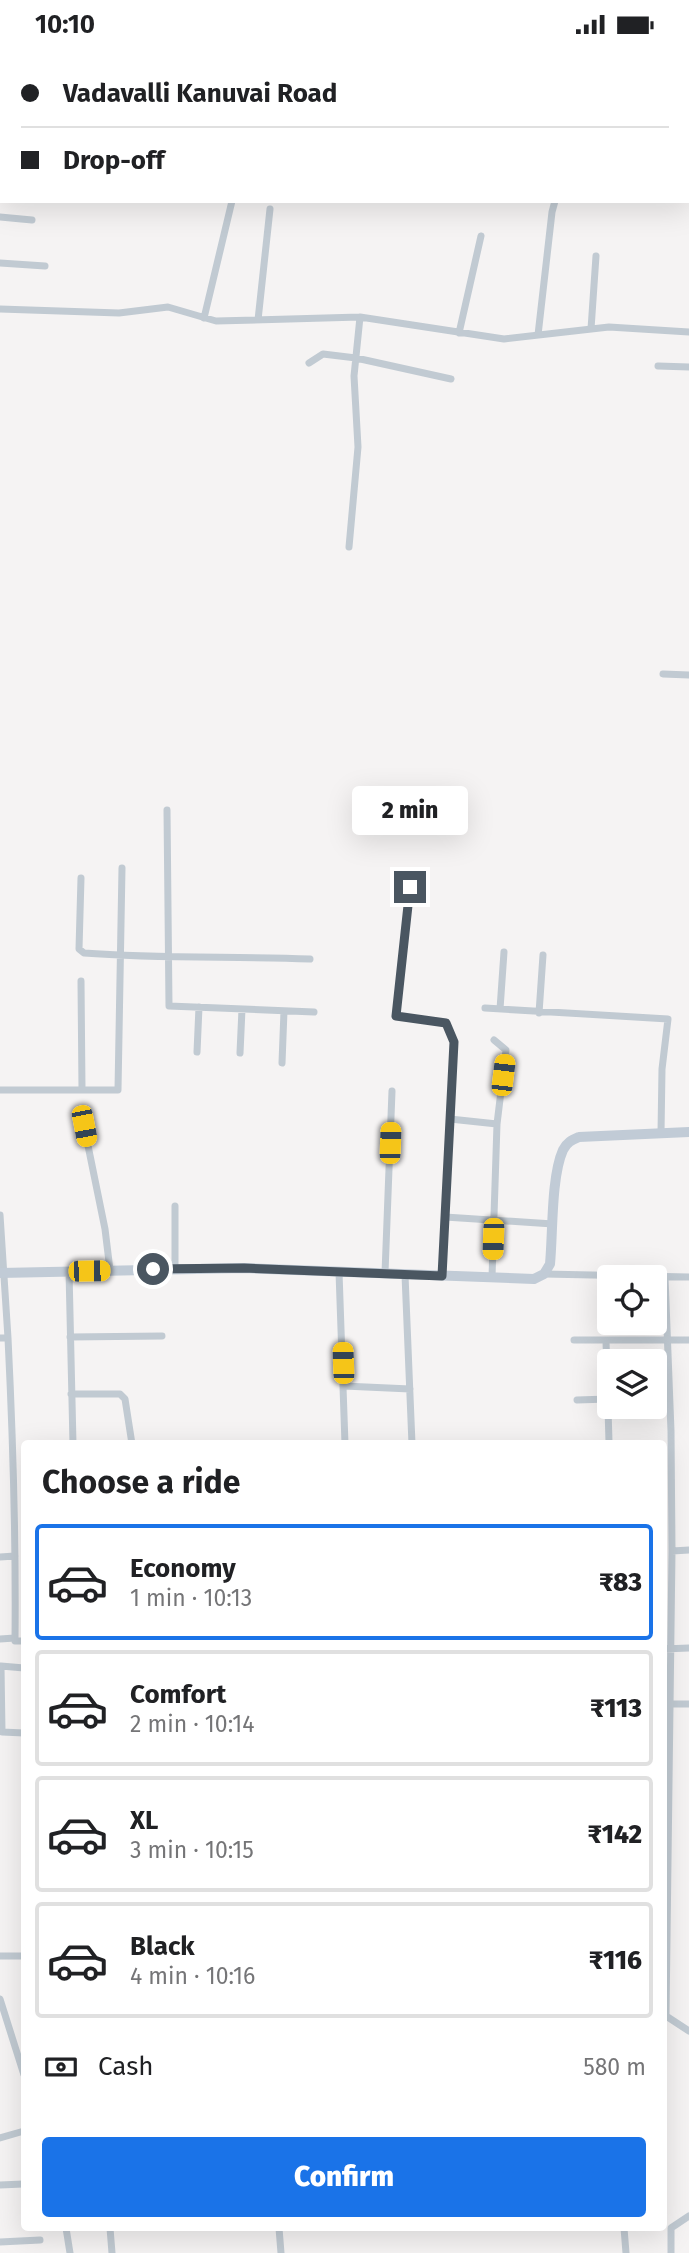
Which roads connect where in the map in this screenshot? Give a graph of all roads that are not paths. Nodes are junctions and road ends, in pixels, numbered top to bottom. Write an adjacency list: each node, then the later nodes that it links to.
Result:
1 (232, 203): 12 (street)
2 (554, 203): 17 (street)
3 (270, 209): 13 (street)
4 (0, 216): 5 (street)
5 (32, 220)
6 (481, 236): 16 (street)
7 (596, 256): 14 (street)
8 (0, 263): 9 (street)
9 (45, 266)
10 (0, 309): 12 (street)
11 (360, 317): 13 (street); 16 (street); 18 (street)
12 (204, 318): 13 (street)
13 (258, 320)
14 (591, 329): 15 (street); 17 (street)
15 (689, 332)
16 (459, 333): 17 (street)
17 (538, 335)
18 (356, 358): 19 (street); 22 (street); 23 (street)
19 (309, 363)
20 (658, 366): 21 (street)
21 (689, 367)
22 (451, 379)
23 (349, 547)
24 (663, 674): 25 (street)
25 (689, 675)
26 (167, 810): 33 (street)
27 (122, 867): 32 (street)
28 (81, 878): 32 (street)
29 (410, 887): 50 (street)
30 (504, 953): 39 (street)
31 (543, 954): 42 (street)
32 (120, 956): 33 (street); 47 (street)
33 (168, 957): 34 (street); 36 (street)
34 (310, 959)
35 (81, 981): 47 (street)
36 (199, 1007): 38 (street); 44 (street)
37 (485, 1008): 39 (street)
38 (242, 1009): 40 (street); 45 (street)
39 (500, 1009): 42 (street)
40 (284, 1011): 41 (street); 46 (street)
41 (314, 1012)
42 (539, 1013): 54 (street)
43 (494, 1040): 51 (street)
44 (197, 1052)
45 (240, 1053)
46 (282, 1063)
47 (82, 1089): 48 (street)
48 (0, 1090)
49 (392, 1091): 65 (street)
50 (450, 1119): 51 (street); 57 (street)
51 (497, 1124): 58 (street)
52 (84, 1126): 61 (street)
53 (689, 1132): 54 (street)
54 (661, 1133): 59 (street)
55 (175, 1206): 60 (street)
56 (0, 1215): 64 (street)
57 (445, 1217): 58 (street); 69 (street)
58 (494, 1220): 59 (street); 70 (street)
59 (553, 1224): 66 (street)
60 (175, 1269): 61 (street); 63 (street)
61 (110, 1270): 62 (street)
62 (69, 1271): 64 (street); 75 (street)
63 (339, 1272): 65 (street); 82 (street)
64 (2, 1273): 76 (street)
65 (385, 1273): 67 (street)
66 (544, 1274): 68 (street); 70 (street)
67 (405, 1275): 69 (street); 83 (street)
68 (597, 1275)
69 (442, 1276): 70 (street)
70 (492, 1277)
71 (667, 1277): 72 (street)
72 (689, 1277)
73 (667, 1335): 78 (street)
74 (162, 1336): 75 (street)
75 (70, 1337): 86 (street)
76 (4, 1338): 85 (street)
77 (574, 1340): 80 (street)
78 (667, 1340): 79 (street); 80 (street); 98 (street)
79 (689, 1340)
80 (606, 1341): 81 (street)
81 (606, 1349)
82 (344, 1386): 83 (street); 92 (street)
83 (410, 1389): 93 (street)
84 (0, 1391): 85 (street)
85 (10, 1391): 95 (street)
86 (72, 1394): 90 (street); 91 (street)
87 (597, 1399): 88 (street)
88 (577, 1400)
89 (608, 1419): 94 (street)
90 (73, 1440)
91 (131, 1440)
92 (345, 1440)
93 (412, 1440)
94 (609, 1440)
95 (14, 1508): 96 (street); 99 (street)
96 (21, 1508)
97 (689, 1550): 98 (street)
98 (672, 1551): 103 (street)
99 (15, 1556): 100 (street); 101 (street)
100 (0, 1557)
101 (15, 1581): 102 (street); 104 (street)
102 (21, 1581)
103 (667, 1582): 108 (street)
104 (15, 1638): 105 (street); 106 (street)
105 (0, 1639)
106 (21, 1641)
107 (689, 1648): 108 (street)
108 (667, 1649): 110 (street)
109 (21, 1668): 112 (street)
110 (671, 1704): 111 (street); 113 (street)
111 (689, 1704)
112 (21, 1733)
113 (667, 1762)
114 (21, 1956): 115 (street)
115 (0, 1957)
116 (0, 1999): 119 (street)
117 (667, 2017): 118 (street)
118 (689, 2031)
119 (21, 2066)
120 (21, 2132): 121 (street)
121 (0, 2138)
122 (21, 2183): 123 (street)
123 (0, 2185)
124 (689, 2216): 135 (street)
125 (66, 2231): 131 (street)
126 (110, 2231): 132 (street)
127 (279, 2231): 133 (street)
128 (624, 2231): 134 (street)
129 (40, 2240): 130 (street)
130 (0, 2242)
131 (70, 2253)
132 (112, 2253)
133 (281, 2253)
134 (626, 2253)
135 (671, 2253)

